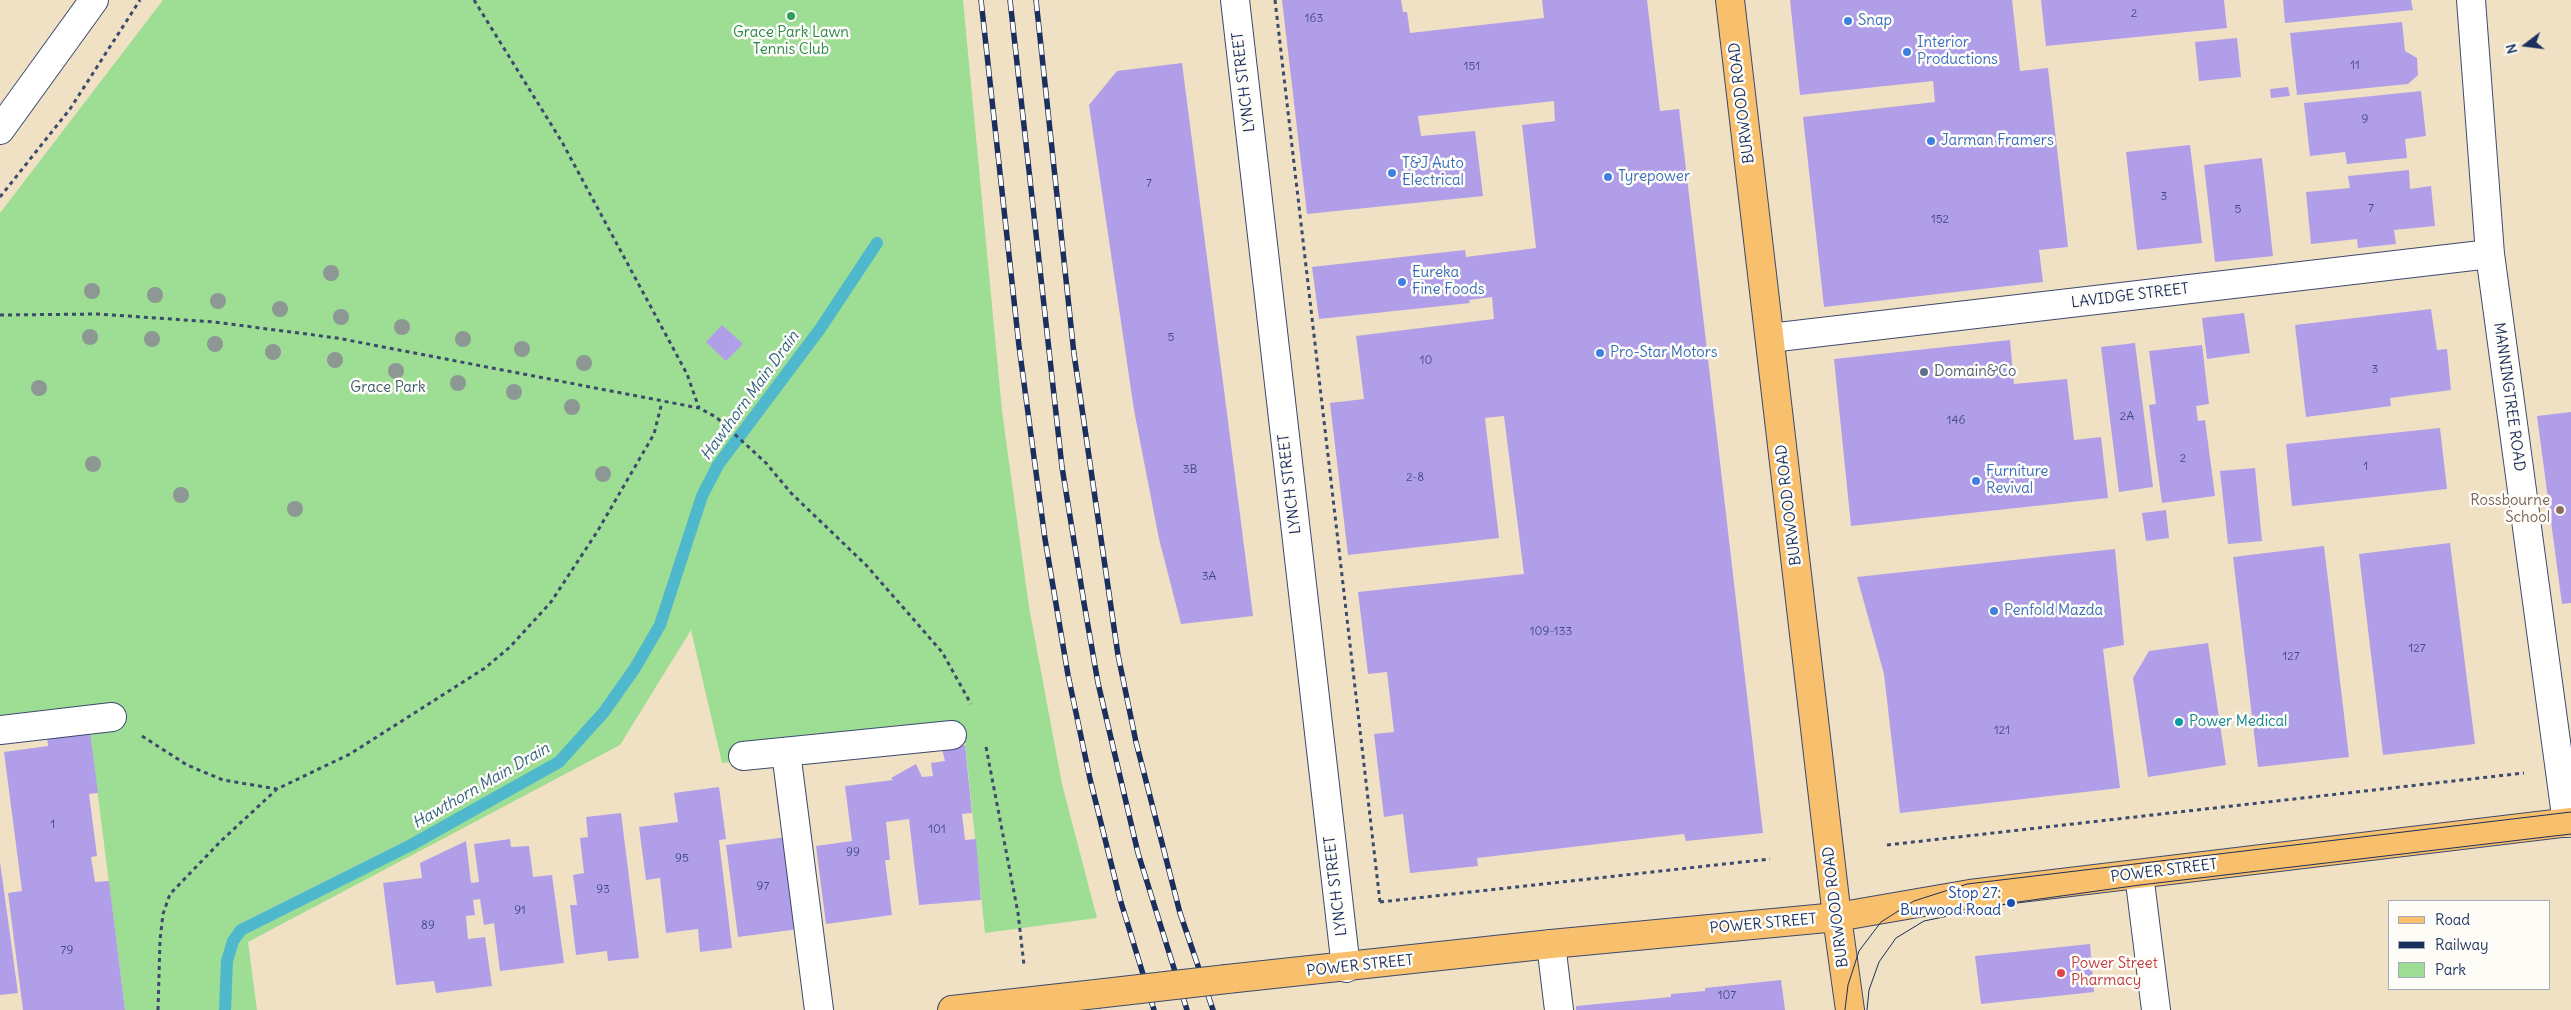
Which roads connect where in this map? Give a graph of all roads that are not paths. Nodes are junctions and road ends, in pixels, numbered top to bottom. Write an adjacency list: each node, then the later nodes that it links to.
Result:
1 (94, 0): 5 (street)
2 (1235, 0): 17 (street, LYNCH STREET)
3 (1730, 0): 7 (main road, BURWOOD ROAD)
4 (2471, 0): 6 (street, MANNINGTREE ROAD)
5 (0, 130)
6 (2490, 254): 7 (street, LAVIDGE STREET); 13 (street, MANNINGTREE ROAD)
7 (1770, 338): 15 (main road, BURWOOD ROAD)
8 (112, 717): 9 (street)
9 (0, 730)
10 (952, 735): 11 (street)
11 (786, 752): 12 (street); 18 (street)
12 (743, 756)
13 (2569, 822): 14 (main road, POWER STREET)
14 (2139, 874): 15 (main road, POWER STREET); 22 (street)
15 (1837, 917): 16 (main road, POWER STREET); 21 (main road, BURWOOD ROAD)
16 (1551, 944): 17 (main road, POWER STREET); 20 (street)
17 (1346, 968): 19 (main road, POWER STREET, bridge)
18 (819, 1010)
19 (952, 1010)
20 (1559, 1010)
21 (1850, 1010)
22 (2156, 1010)

